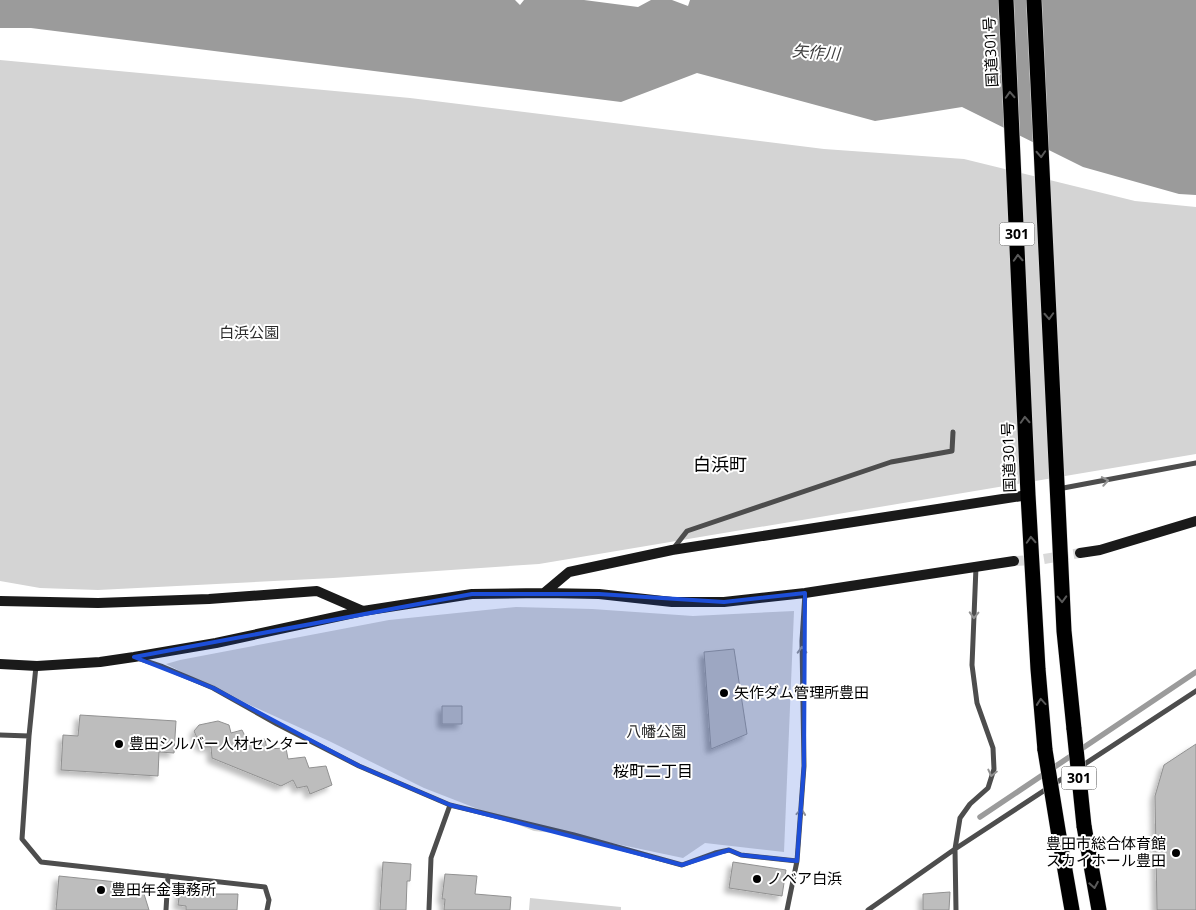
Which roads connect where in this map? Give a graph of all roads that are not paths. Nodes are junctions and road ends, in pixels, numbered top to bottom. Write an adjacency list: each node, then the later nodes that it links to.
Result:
1 (1006, 0): 6 (highway, 国道301号 / 301, one-way to 1)
2 (1034, 0): 5 (highway, 301, one-way to 5)
3 (953, 432): 8 (street)
4 (1196, 463): 5 (street, one-way to 4)
5 (1057, 489): 33 (highway, 301, one-way to 33, bridge)
6 (1028, 495): 8 (street); 32 (highway, 国道301号 / 301, one-way to 6, bridge)
7 (1196, 521): 9 (street)
8 (672, 550): 12 (street)
9 (1080, 553)
10 (1014, 561): 11 (street)
11 (976, 566): 13 (street); 23 (street, one-way to 23)
12 (544, 593): 13 (street); 15 (street)
13 (805, 593): 24 (street, one-way to 13)
14 (0, 600): 15 (street)
15 (363, 611): 16 (street)
16 (134, 657): 18 (street); 22 (street)
17 (0, 664): 18 (street)
18 (36, 666): 21 (street)
19 (1196, 691): 23 (street)
20 (0, 735): 21 (street)
21 (29, 736): 25 (street)
22 (450, 805): 24 (street); 26 (street)
23 (955, 849): 30 (street); 31 (street)
24 (797, 861): 29 (street)
25 (168, 876): 27 (street); 28 (street)
26 (429, 909)
27 (166, 910)
28 (267, 910)
29 (787, 910)
30 (868, 910)
31 (956, 910)
32 (1072, 910)
33 (1099, 910)

